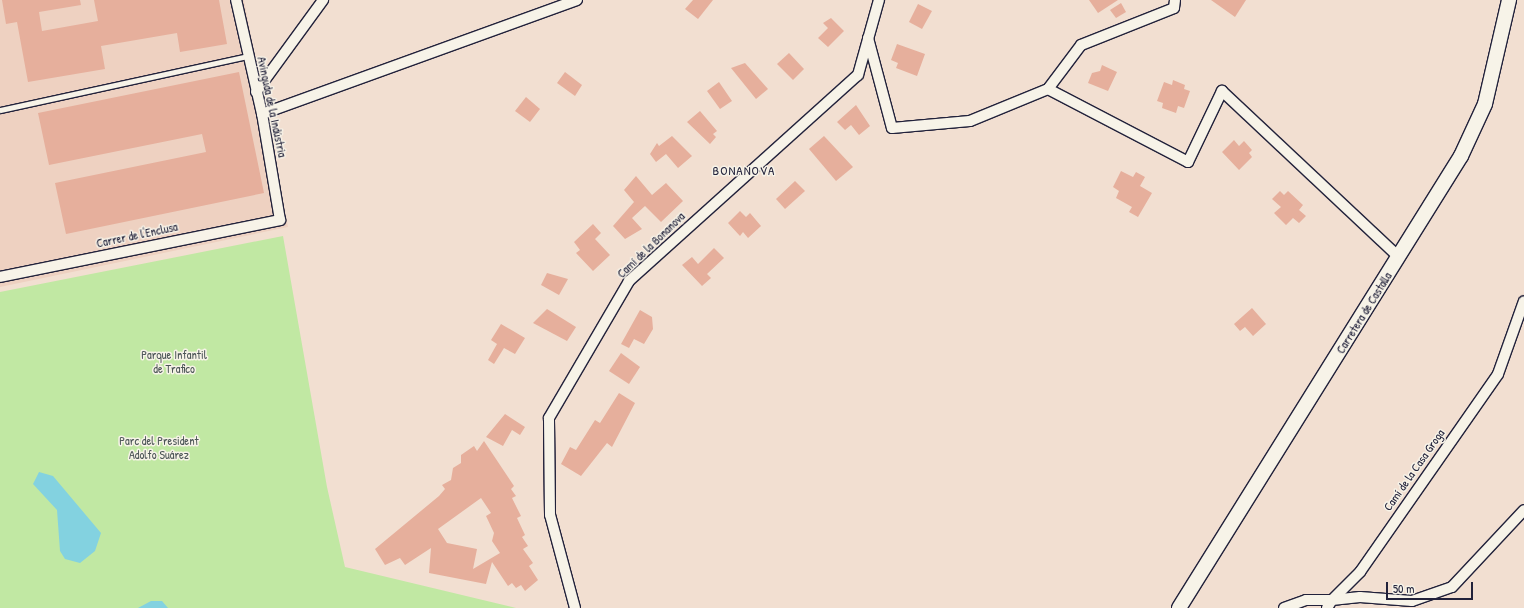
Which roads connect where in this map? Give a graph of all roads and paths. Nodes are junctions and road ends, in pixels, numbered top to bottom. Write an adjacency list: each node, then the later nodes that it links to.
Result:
1 (236, 0): 8 (street, Avinguda de la Indústria)
2 (323, 0): 10 (street)
3 (577, 0): 12 (street)
4 (879, 0): 7 (street, Camí de la Bonanova)
5 (1175, 0): 9 (street)
6 (1509, 0): 14 (main road, Carretera de Castalla)
7 (867, 37): 9 (street); 19 (street, Camí de la Bonanova)
8 (248, 56): 10 (street, Avinguda de la Indústria); 11 (lane)
9 (1048, 89): 14 (street)
10 (256, 92): 12 (street, Avinguda de la Indústria)
11 (0, 110)
12 (262, 114): 13 (street, Avinguda de la Indústria)
13 (280, 220): 15 (street, Carrer de l'Enclusa)
14 (1398, 257): 20 (main road, Carretera de Castalla)
15 (0, 277)
16 (1524, 301): 18 (street, Camí de la Casa Groga)
17 (1524, 510): 18 (street)
18 (1330, 604): 21 (street)
19 (575, 608)
20 (1178, 608)
21 (1284, 608)

